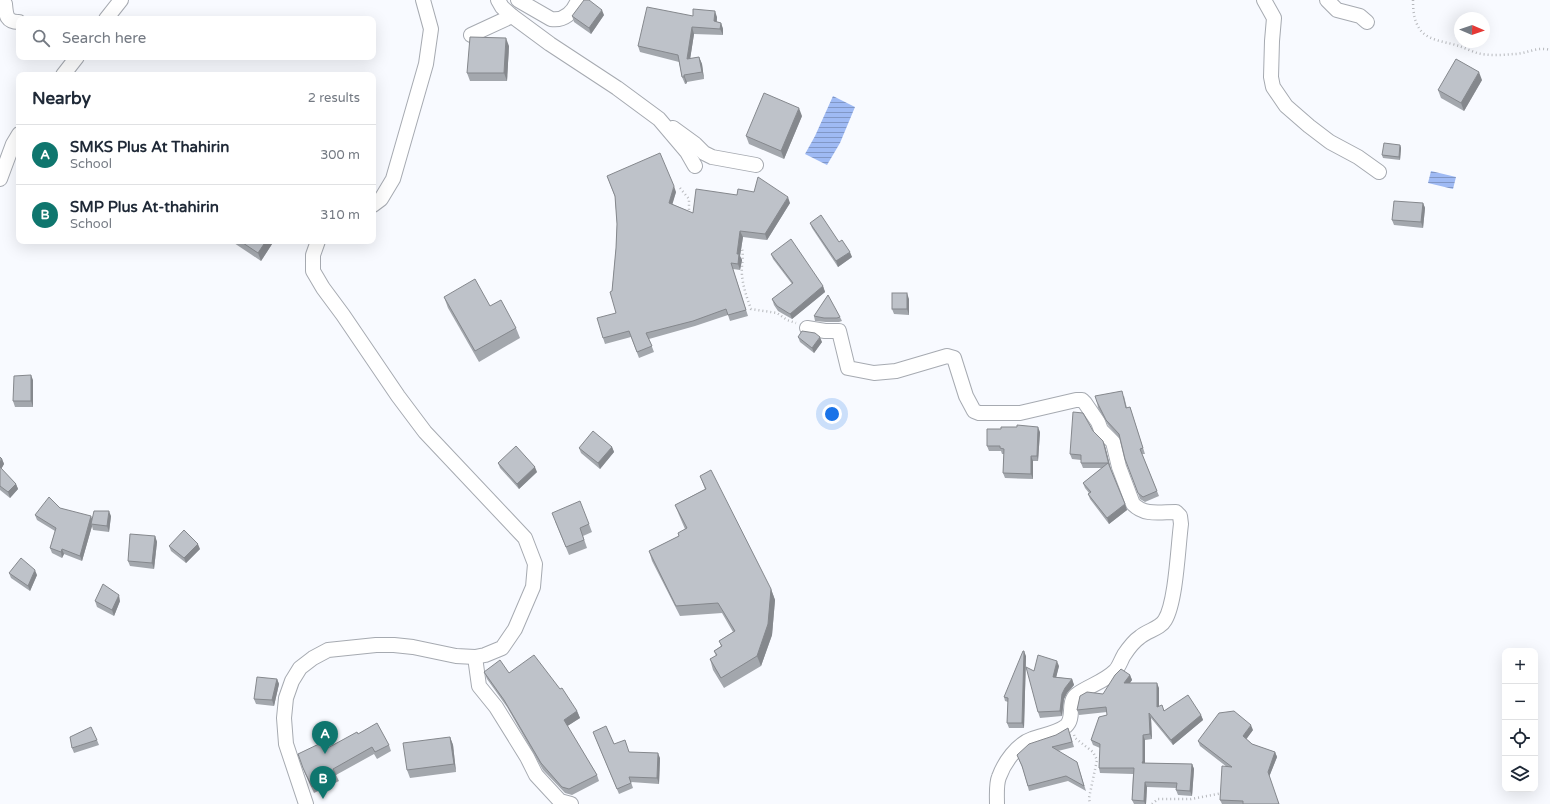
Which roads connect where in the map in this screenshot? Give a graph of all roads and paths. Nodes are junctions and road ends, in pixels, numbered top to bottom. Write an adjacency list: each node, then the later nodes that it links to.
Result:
1 (122, 0): 10 (street)
2 (423, 0): 25 (street)
3 (498, 0): 11 (street)
4 (518, 0): 5 (street)
5 (578, 0)
6 (1264, 0): 22 (street)
7 (1327, 0): 13 (street)
8 (1413, 0): 15 (path)
9 (5, 4): 12 (street)
10 (109, 16)
11 (512, 16): 14 (street); 18 (street)
12 (16, 22)
13 (1367, 22)
14 (471, 35)
15 (1550, 50)
16 (75, 60): 17 (street)
17 (65, 72)
18 (659, 119): 20 (street); 21 (street)
19 (16, 140): 23 (street)
20 (756, 165)
21 (695, 166)
22 (1379, 172)
23 (0, 179)
24 (680, 188): 26 (path)
25 (376, 203)
26 (688, 215)
27 (317, 244): 30 (street)
28 (737, 247): 29 (path)
29 (807, 328): 31 (street)
30 (475, 657): 33 (street); 34 (street)
31 (1069, 722): 35 (street); 36 (path)
32 (1226, 793): 37 (path)
33 (306, 804)
34 (571, 804)
35 (997, 804)
36 (1090, 804)
37 (1152, 804)

